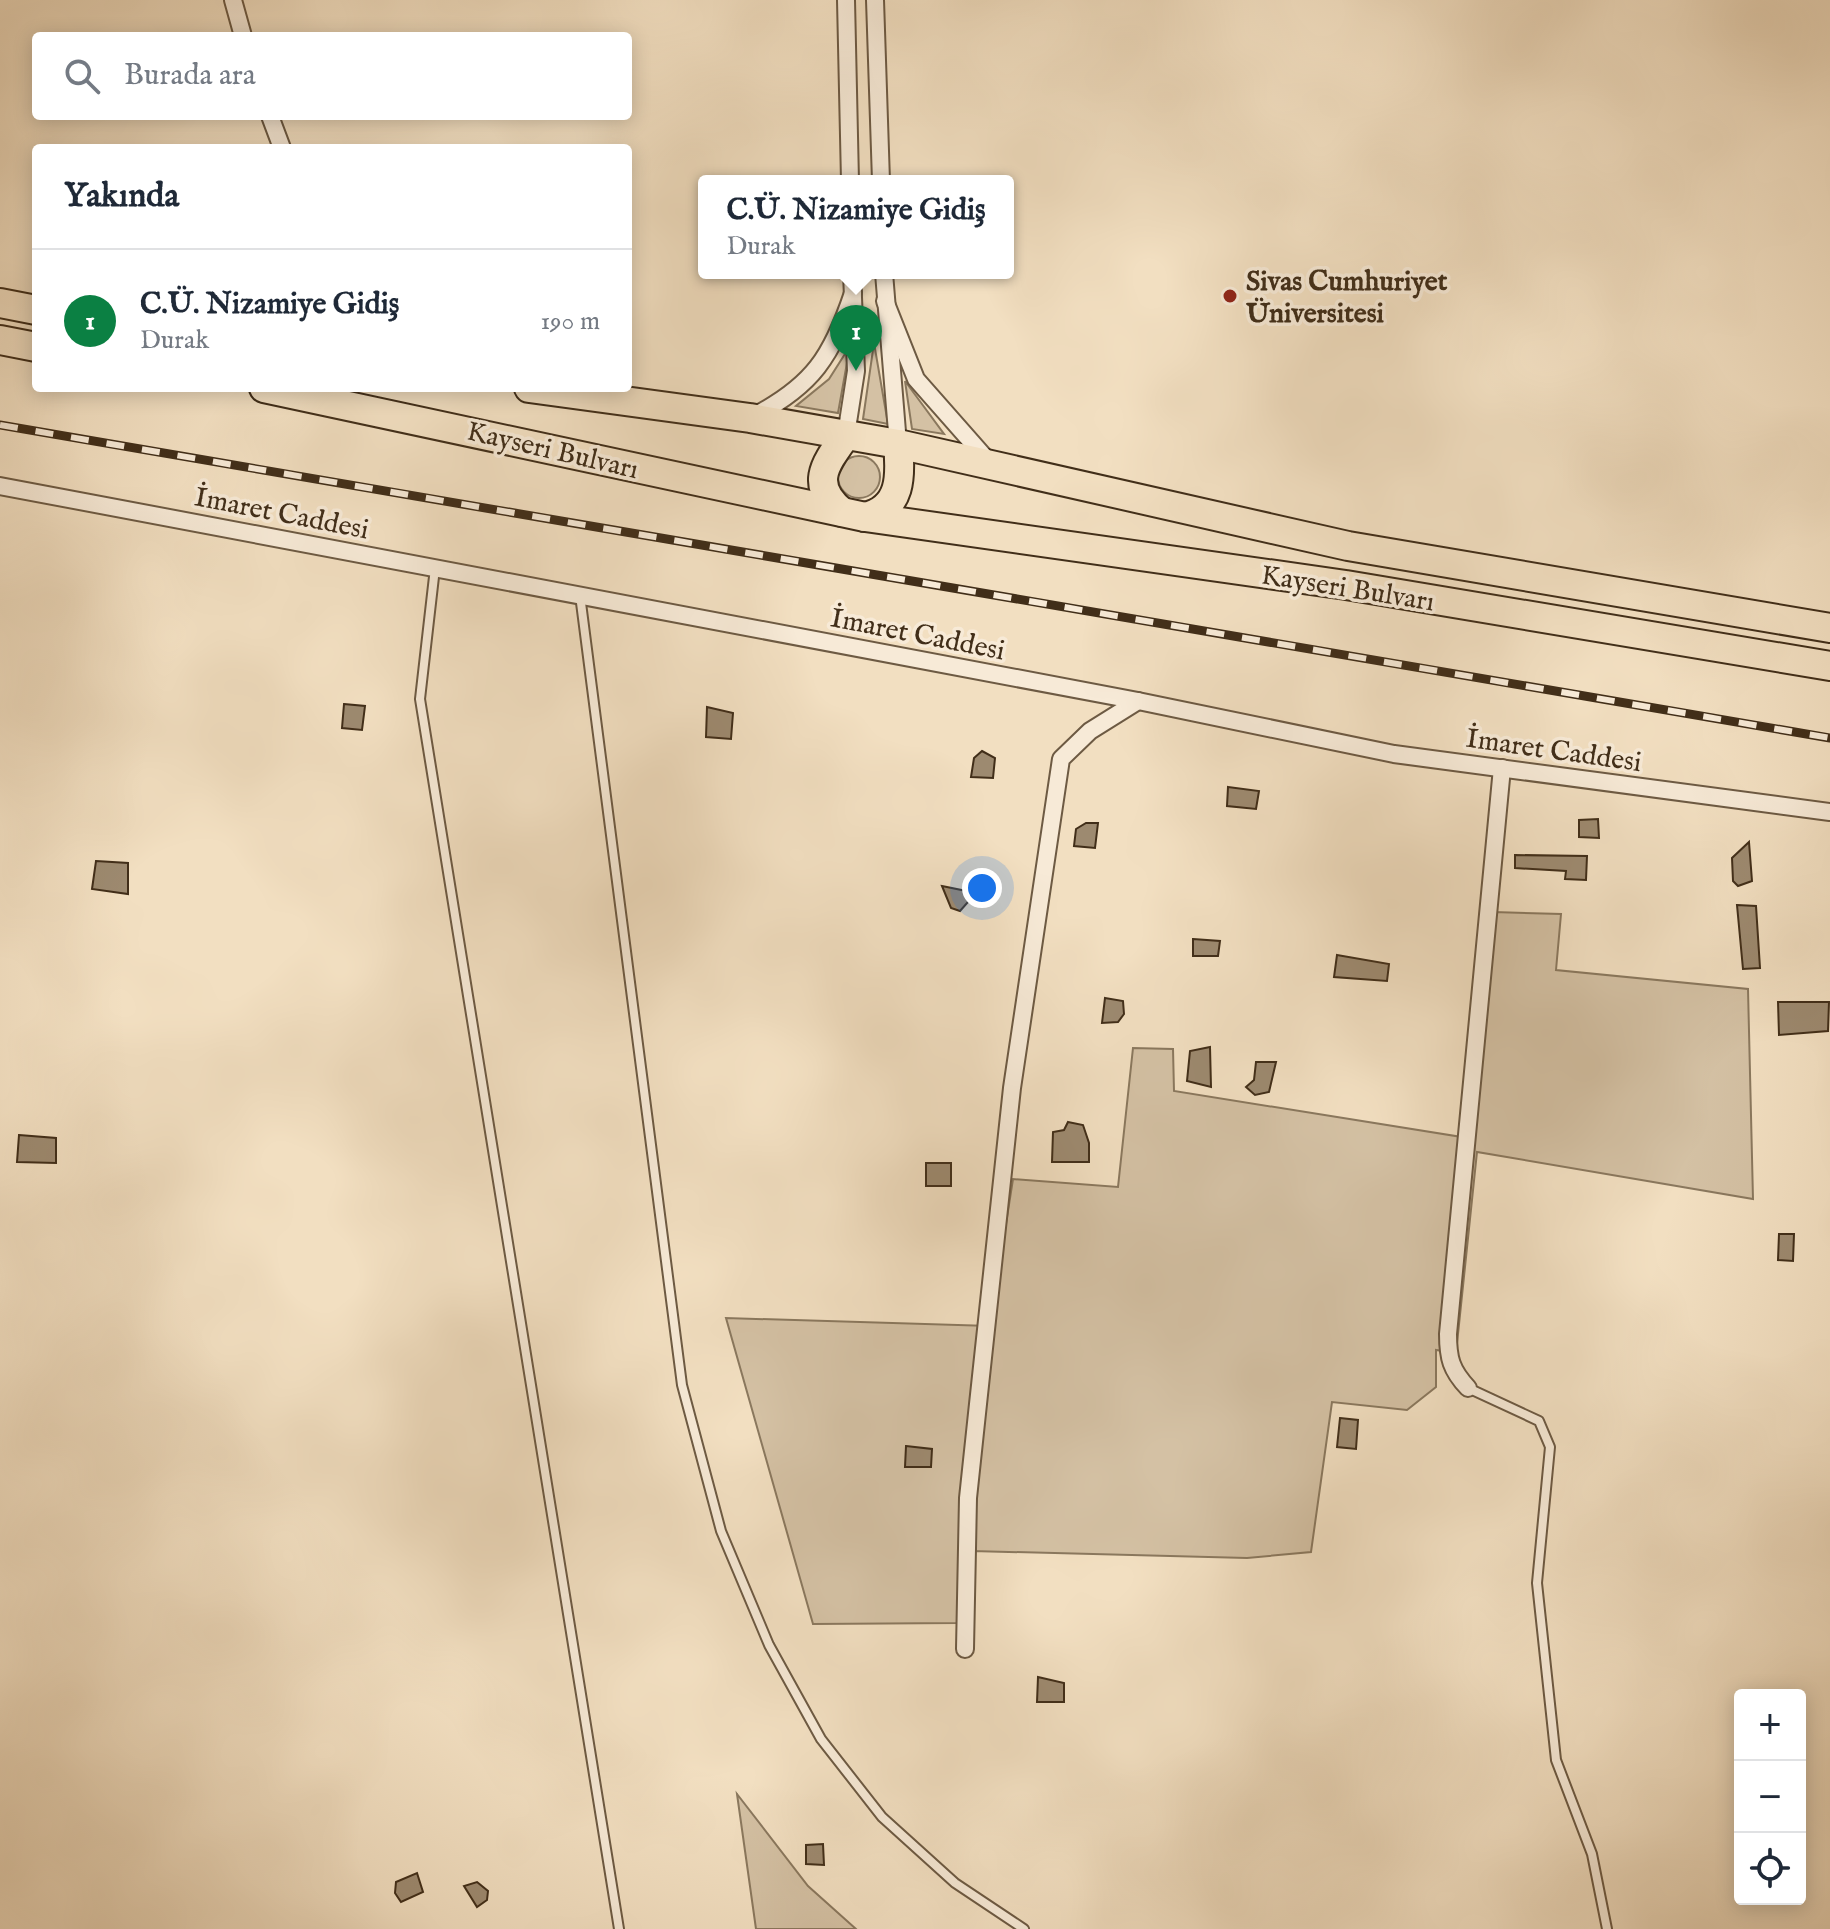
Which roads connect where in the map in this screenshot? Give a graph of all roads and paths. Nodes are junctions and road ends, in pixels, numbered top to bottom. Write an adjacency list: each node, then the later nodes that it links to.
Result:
1 (233, 0): 4 (street)
2 (846, 0): 7 (street)
3 (875, 0): 8 (street)
4 (242, 32)
5 (272, 120): 6 (street)
6 (280, 144)
7 (850, 175)
8 (881, 175)
9 (852, 279): 11 (street)
10 (884, 279): 12 (street)
11 (853, 293): 19 (street); 20 (street)
12 (885, 301): 21 (street); 22 (street)
13 (0, 303): 14 (highway)
14 (32, 309)
15 (0, 340): 16 (highway)
16 (32, 346)
17 (283, 392): 24 (highway, Kayseri Bulvarı)
18 (573, 392): 19 (highway, Kayseri Bulvarı)
19 (750, 418): 20 (highway, Kayseri Bulvarı)
20 (846, 435): 21 (highway); 24 (highway)
21 (898, 444): 22 (highway, Kayseri Bulvarı); 24 (highway)
22 (991, 464): 27 (highway, Kayseri Bulvarı)
23 (0, 486): 25 (street, İmaret Caddesi)
24 (854, 514): 28 (highway, Kayseri Bulvarı)
25 (435, 568): 26 (street, İmaret Caddesi); 34 (lane)
26 (580, 595): 29 (street, İmaret Caddesi); 35 (lane)
27 (1830, 628)
28 (1830, 666)
29 (1138, 701): 30 (street, İmaret Caddesi); 33 (street)
30 (1502, 768): 31 (street, İmaret Caddesi); 32 (street)
31 (1830, 812)
32 (1468, 1388): 36 (lane)
33 (965, 1649)
34 (619, 1929)
35 (1024, 1929)
36 (1607, 1929)

